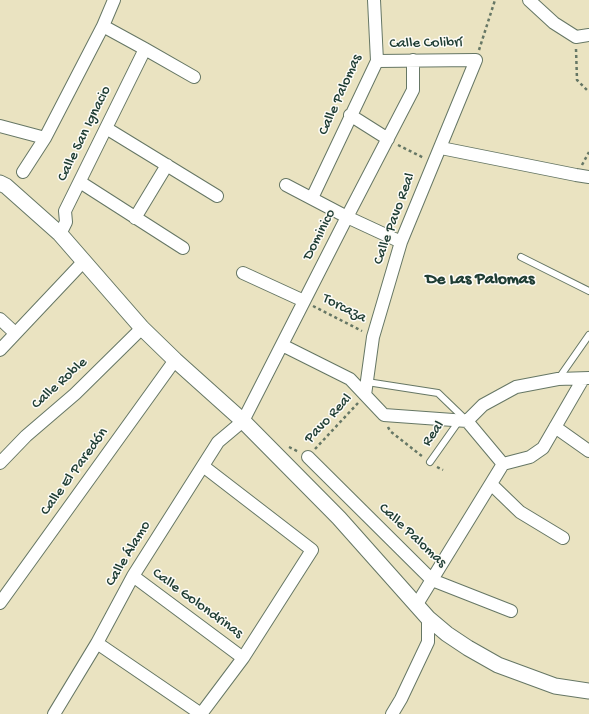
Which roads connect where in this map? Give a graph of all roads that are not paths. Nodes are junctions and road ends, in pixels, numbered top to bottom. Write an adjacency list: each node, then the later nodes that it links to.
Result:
1 (114, 0): 4 (street)
2 (374, 0): 9 (street, Calle Palomas)
3 (529, 0): 5 (street)
4 (103, 26): 6 (street); 14 (street)
5 (589, 35)
6 (145, 48): 10 (street); 13 (street, Calle San Ignacio)
7 (413, 60): 8 (street, Calle Colibrí); 9 (street, Calle Colibrí); 15 (street, Dominico)
8 (476, 60): 16 (street, Calle Pavo Real)
9 (377, 61): 11 (street, Calle Palomas)
10 (194, 77)
11 (350, 116): 15 (street); 24 (street, Calle Palomas)
12 (0, 126): 14 (street)
13 (106, 128): 17 (street); 20 (street, Calle San Ignacio)
14 (45, 138): 18 (street)
15 (388, 139): 25 (street, Dominico)
16 (441, 148): 19 (street); 28 (street, Calle Pavo Real)
17 (167, 165): 23 (street); 26 (street)
18 (23, 172)
19 (589, 177)
20 (80, 182): 26 (street); 27 (street, Calle San Ignacio)
21 (0, 183): 27 (street)
22 (286, 185): 24 (street)
23 (217, 196)
24 (312, 198): 25 (street)
25 (347, 217): 28 (street); 34 (street, Dominico)
26 (136, 218): 29 (street)
27 (60, 234): 31 (street)
28 (401, 242): 44 (street, Calle Pavo Real)
29 (182, 248)
30 (521, 257): 33 (lane)
31 (84, 261): 36 (street); 37 (street)
32 (243, 273): 34 (street)
33 (589, 291)
34 (304, 301): 39 (street, Dominico)
35 (0, 319): 37 (street)
36 (142, 328): 41 (street); 52 (street, Calle Roble)
37 (15, 333): 40 (street)
38 (589, 335): 42 (lane)
39 (282, 345): 45 (street); 46 (street, Dominico)
40 (0, 350)
41 (175, 360): 46 (street); 59 (street, Calle El Paredón)
42 (558, 379): 43 (street); 47 (street)
43 (586, 379): 48 (street)
44 (367, 382): 45 (street, Calle Pavo Real); 47 (lane)
45 (365, 395): 47 (street)
46 (243, 421): 54 (street, Calle Álamo); 60 (street)
47 (463, 421): 51 (lane, Real); 53 (street)
48 (555, 427): 49 (street); 53 (street)
49 (589, 450)
50 (308, 457): 58 (street, Calle Palomas)
51 (430, 462)
52 (0, 463)
53 (503, 464): 55 (street)
54 (203, 466): 57 (street, Calle Álamo); 64 (street, Calle Golondrinas)
55 (491, 484): 56 (street); 58 (street)
56 (563, 538)
57 (133, 576): 63 (street, Calle Álamo); 64 (street, Calle Golondrinas)
58 (432, 580): 60 (street); 61 (street, Calle Palomas)
59 (1, 598)
60 (417, 604): 62 (street)
61 (511, 610)
62 (428, 618): 65 (street); 68 (street)
63 (97, 643): 66 (street, Calle Álamo); 67 (street, Calle Golondrinas)
64 (243, 658): 67 (street, Calle Golondrinas)
65 (589, 691)
66 (57, 713)
67 (201, 714)
68 (392, 714)

